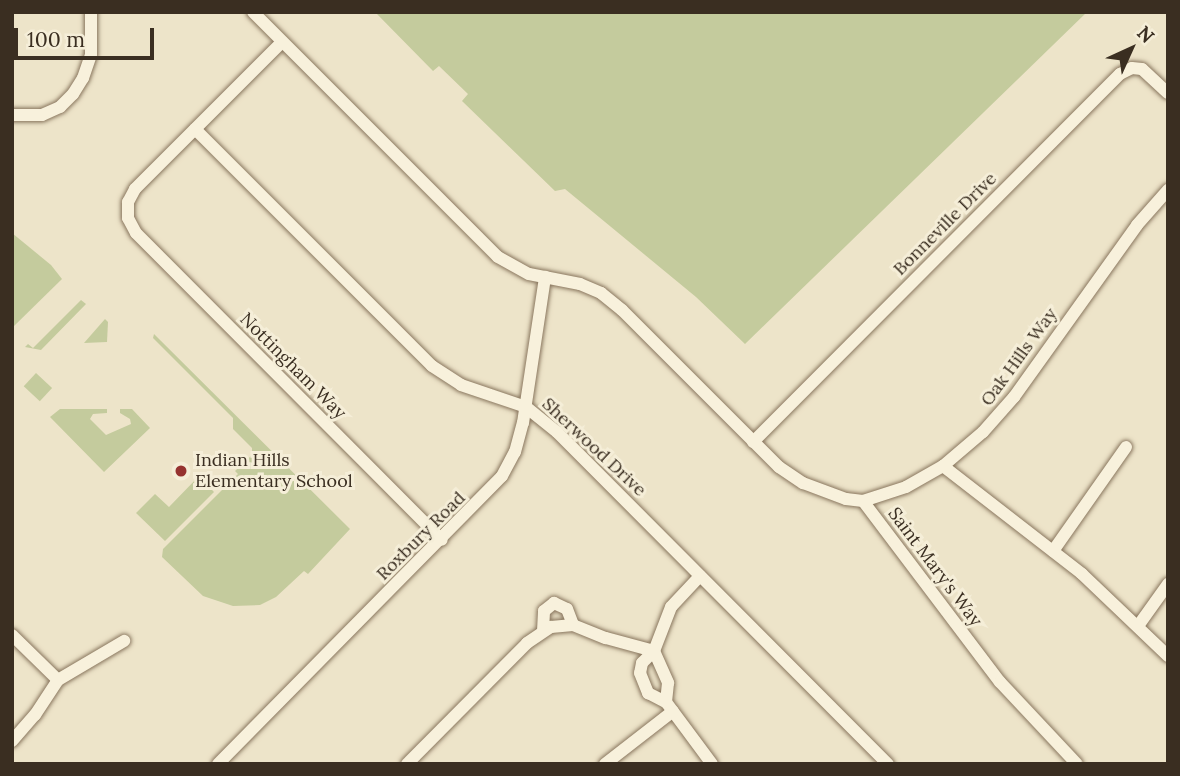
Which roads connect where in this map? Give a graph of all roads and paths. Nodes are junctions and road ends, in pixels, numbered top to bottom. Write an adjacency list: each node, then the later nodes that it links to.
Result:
1 (90, 12): 5 (street)
2 (253, 12): 3 (street, Saint Mary's Way)
3 (282, 42): 6 (street); 8 (street, Saint Mary's Way)
4 (1168, 93): 10 (street, Bonneville Drive)
5 (12, 115)
6 (195, 129): 9 (street, Sherwood Drive); 14 (street, Nottingham Way)
7 (1168, 190): 12 (street, Oak Hills Way)
8 (545, 277): 9 (street, Roxbury Road); 10 (street, Saint Mary's Way)
9 (526, 407): 14 (street, Roxbury Road); 16 (street, Sherwood Drive)
10 (753, 442): 13 (street, Saint Mary's Way)
11 (1126, 447): 15 (street)
12 (943, 466): 13 (street, Oak Hills Way); 15 (street)
13 (863, 501): 33 (street, Saint Mary's Way)
14 (442, 540): 28 (street, Roxbury Road)
15 (1053, 551): 19 (street)
16 (700, 576): 23 (street); 32 (street, Sherwood Drive)
17 (1168, 584): 19 (street)
18 (573, 625): 20 (street); 20 (street); 23 (street)
19 (1138, 626): 24 (street)
20 (543, 631): 29 (street)
21 (12, 635): 25 (street)
22 (124, 641): 25 (street)
23 (654, 651): 26 (street); 26 (street)
24 (1168, 656)
25 (58, 680): 27 (street)
26 (669, 707): 30 (street); 31 (street)
27 (12, 741)
28 (218, 764)
29 (407, 764)
30 (605, 764)
31 (712, 764)
32 (888, 764)
33 (1077, 764)

